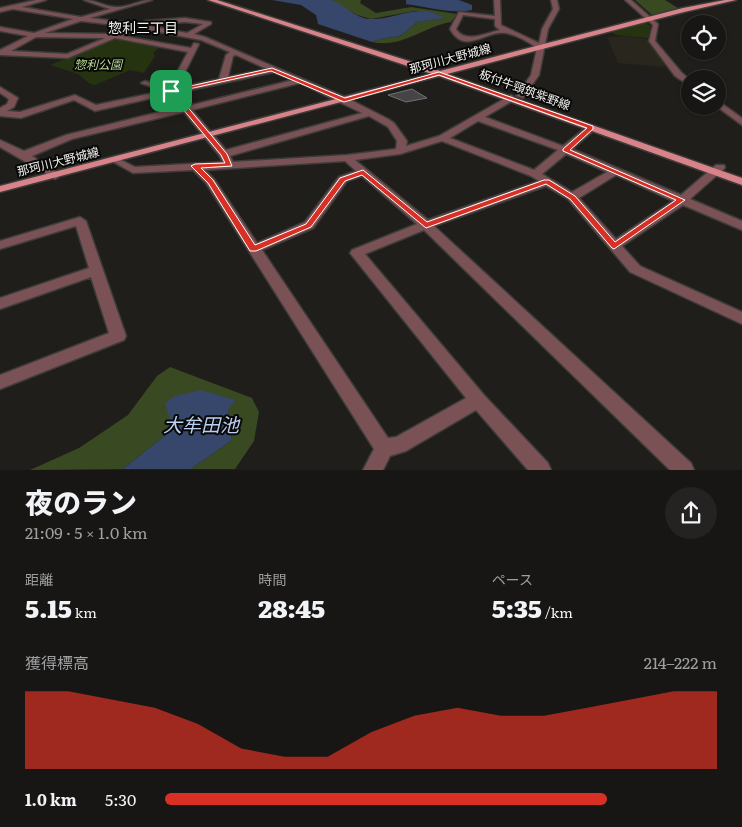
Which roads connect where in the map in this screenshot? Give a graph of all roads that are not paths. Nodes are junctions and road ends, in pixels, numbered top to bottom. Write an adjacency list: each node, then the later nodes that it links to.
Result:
1 (43, 0): 10 (street)
2 (87, 0): 11 (street)
3 (149, 0): 11 (street)
4 (211, 0): 30 (main road, 板付牛頸筑紫野線)
5 (223, 0): 30 (main road, 板付牛頸筑紫野線)
6 (497, 0): 13 (street)
7 (554, 0): 25 (street)
8 (628, 0): 14 (street)
9 (733, 0): 14 (main road, 那珂川大野城線)
10 (13, 7): 12 (street); 15 (street)
11 (115, 9): 15 (street)
12 (0, 10)
13 (498, 18): 18 (street); 23 (street)
14 (650, 18): 25 (main road, 那珂川大野城線); 31 (street)
15 (80, 19): 16 (street); 19 (street)
16 (138, 26): 20 (street); 20 (street); 21 (street)
17 (0, 29): 19 (street)
18 (505, 31): 23 (street); 25 (street)
19 (32, 35): 21 (street); 27 (street)
20 (189, 35): 22 (street)
21 (113, 36): 26 (street); 27 (street)
22 (203, 38): 26 (street); 28 (street)
23 (465, 40): 24 (street)
24 (450, 44)
25 (541, 48): 30 (main road, 那珂川大野城線); 37 (street)
26 (191, 50): 36 (street)
27 (1, 53)
28 (235, 53): 29 (street); 32 (street)
29 (272, 70): 32 (street); 33 (street)
30 (444, 73): 37 (main road, 板付牛頸筑紫野線); 38 (main road, 那珂川大野城線)
31 (681, 76)
32 (223, 80): 36 (street)
33 (300, 81): 38 (street); 39 (street)
34 (145, 84): 36 (street)
35 (0, 89): 42 (street)
36 (171, 91): 39 (street); 42 (street)
37 (515, 97): 44 (street); 46 (main road, 板付牛頸筑紫野線); 58 (main road, 板付牛頸筑紫野線)
38 (344, 100): 43 (street); 47 (main road, 那珂川大野城線)
39 (186, 110): 47 (street); 53 (street)
40 (742, 110): 41 (street)
41 (727, 111): 45 (street)
42 (0, 113)
43 (368, 114): 51 (street); 52 (street)
44 (479, 118): 48 (street); 50 (street)
45 (742, 122)
46 (591, 128): 50 (street); 58 (main road, 板付牛頸筑紫野線)
47 (206, 135): 52 (street); 55 (main road, 那珂川大野城線)
48 (442, 138): 51 (street); 63 (street)
49 (0, 143): 53 (street)
50 (566, 150): 59 (street); 63 (street)
51 (400, 151): 54 (street)
52 (224, 154): 56 (street)
53 (24, 155): 62 (street)
54 (347, 158): 56 (street); 60 (street)
55 (115, 160): 57 (street); 62 (main road, 那珂川大野城線)
56 (229, 164): 57 (street)
57 (195, 166): 72 (street)
58 (717, 169): 61 (main road, 板付牛頸筑紫野線); 64 (main road, 板付牛頸筑紫野線); 67 (street)
59 (616, 171): 66 (street); 67 (street)
60 (363, 172): 68 (street); 72 (street)
61 (742, 174)
62 (55, 176): 65 (main road, 那珂川大野城線)
63 (541, 178): 66 (street); 68 (street)
64 (742, 182)
65 (0, 189)
66 (572, 197): 71 (street)
67 (682, 200): 69 (street); 71 (street)
68 (426, 226): 77 (street); 79 (street)
69 (742, 226)
70 (0, 245): 73 (street)
71 (614, 246): 75 (street)
72 (253, 249): 78 (street)
73 (96, 270): 74 (street); 76 (street)
74 (0, 304)
75 (742, 318)
76 (0, 382)
77 (478, 400): 78 (street); 81 (street)
78 (384, 448): 80 (street)
79 (680, 468)
80 (374, 470)
81 (541, 470)

